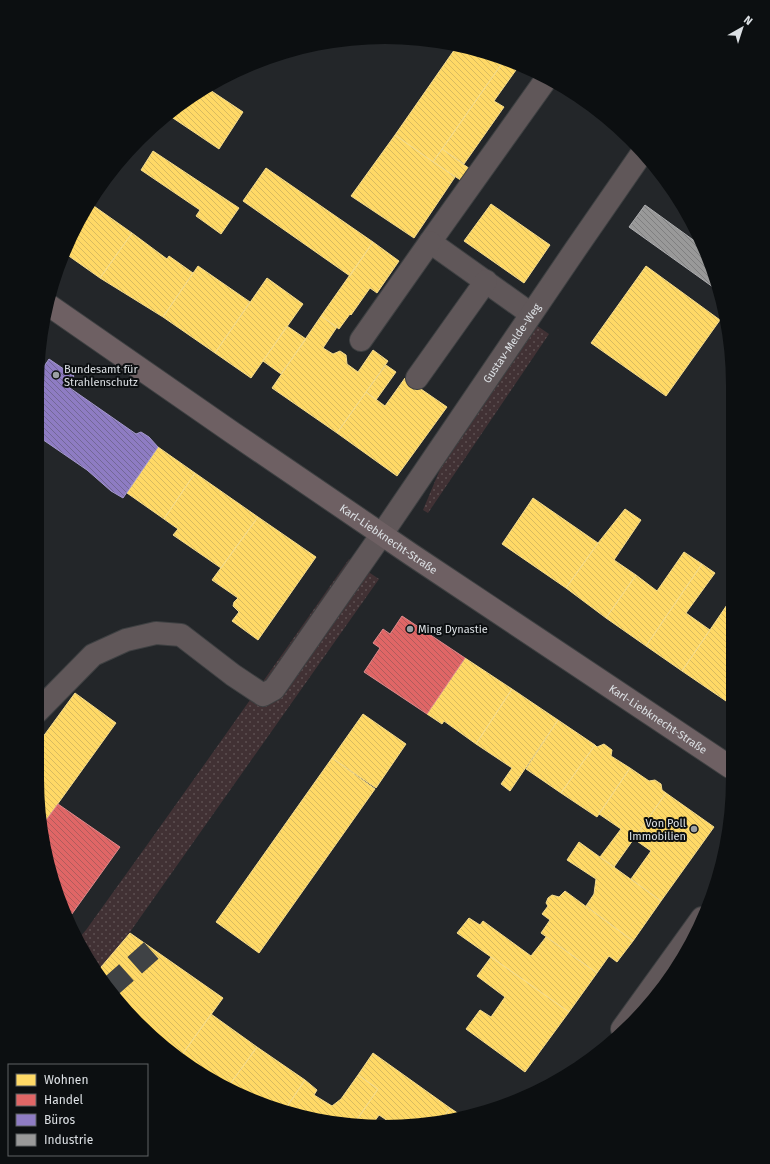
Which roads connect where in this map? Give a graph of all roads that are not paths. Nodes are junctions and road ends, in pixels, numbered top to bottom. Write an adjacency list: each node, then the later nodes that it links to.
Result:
1 (543, 83): 3 (street)
2 (639, 158): 6 (street, Gustav-Melde-Weg)
3 (430, 242): 4 (street); 7 (street)
4 (486, 281): 6 (street); 8 (street)
5 (53, 308): 9 (main road, Karl-Liebknecht-Straße)
6 (531, 314): 9 (street, Gustav-Melde-Weg)
7 (361, 340)
8 (417, 378)
9 (382, 534): 10 (street, Gustav-Melde-Weg); 11 (main road, Karl-Liebknecht-Straße)
10 (44, 706)
11 (726, 764)
12 (684, 943): 13 (street)
13 (634, 1011)

